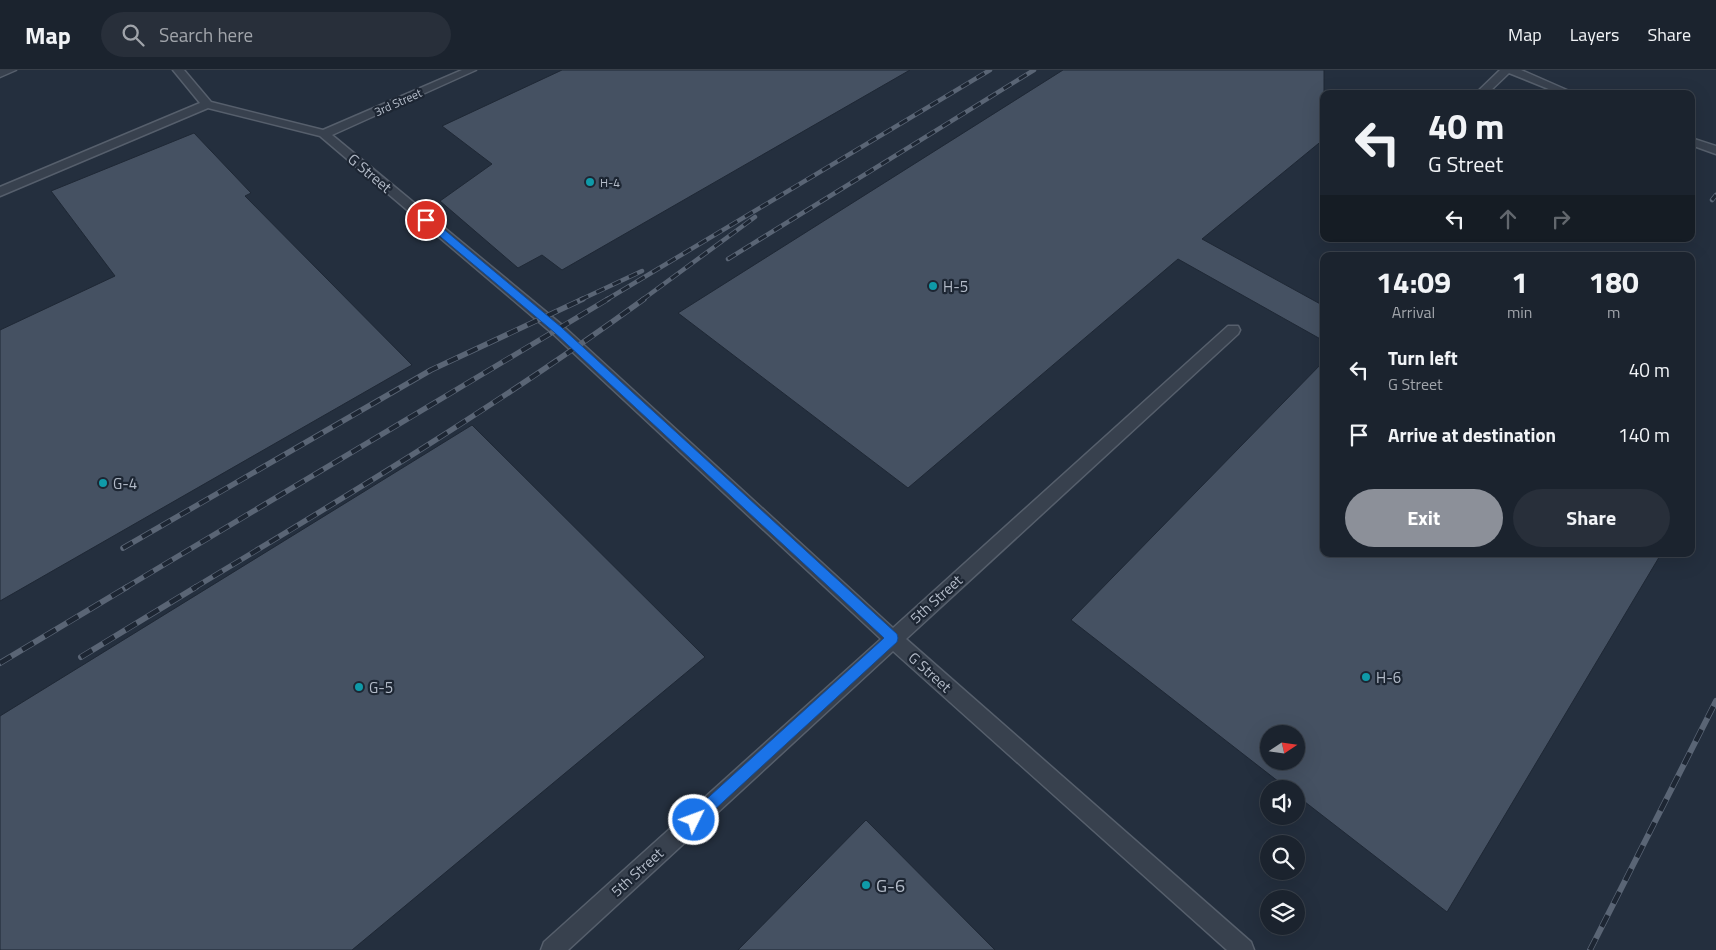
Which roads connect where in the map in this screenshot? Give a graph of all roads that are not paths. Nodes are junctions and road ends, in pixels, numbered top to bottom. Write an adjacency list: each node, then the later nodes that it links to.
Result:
1 (10, 70): 6 (lane)
2 (178, 70): 9 (lane)
3 (471, 70): 10 (lane, 3rd Street)
4 (1506, 70): 7 (lane)
5 (1511, 70): 8 (lane)
6 (0, 74)
7 (1484, 90)
8 (1562, 90)
9 (207, 104): 10 (lane); 13 (lane)
10 (324, 134): 15 (lane, G Street)
11 (1695, 142): 12 (lane)
12 (1716, 150)
13 (0, 192)
14 (1233, 330): 15 (lane, 5th Street)
15 (892, 638): 16 (lane, 5th Street); 17 (lane, G Street)
16 (552, 950)
17 (1243, 950)

